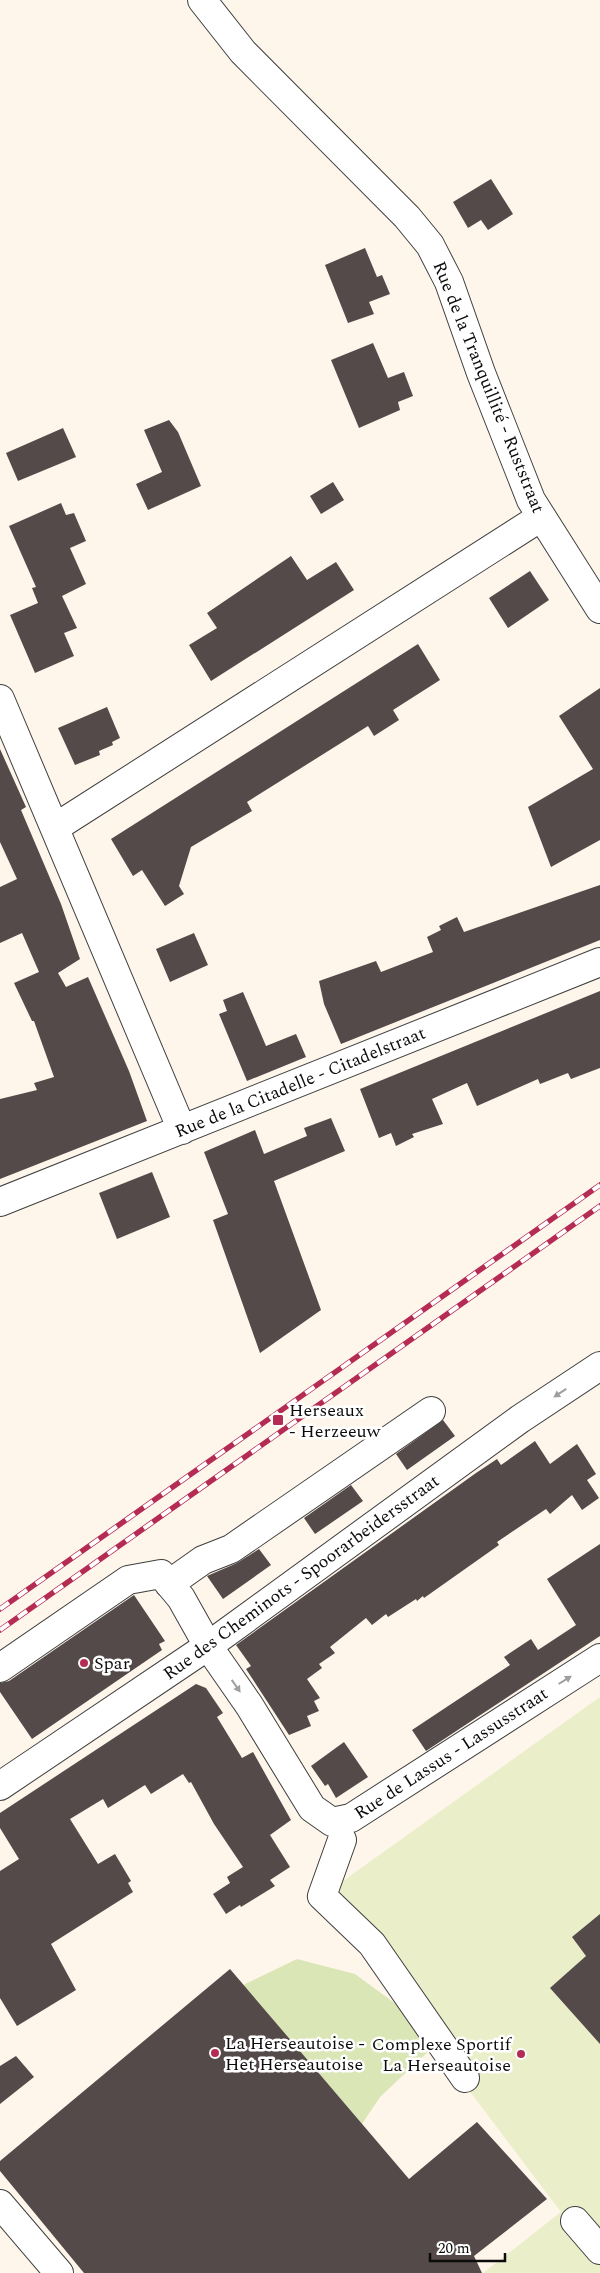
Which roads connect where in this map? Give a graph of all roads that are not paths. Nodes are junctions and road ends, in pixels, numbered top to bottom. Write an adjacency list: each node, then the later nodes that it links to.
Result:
1 (202, 0): 2 (street, Rue de la Tranquillité - Ruststraat)
2 (541, 518): 3 (street, Rue de la Tranquillité - Ruststraat); 5 (street)
3 (600, 609)
4 (0, 699): 5 (street)
5 (56, 827): 7 (street)
6 (600, 962): 7 (street, Rue de la Citadelle - Citadelstraat)
7 (182, 1130): 8 (street, Rue de la Citadelle - Citadelstraat)
8 (0, 1202)
9 (600, 1366): 12 (street, Rue des Cheminots - Spoorarbeidersstraat, one-way to 12)
10 (431, 1411): 11 (street)
11 (169, 1584): 12 (street, Rue de Lassus - Lassusstraat); 14 (street)
12 (208, 1646): 13 (street, Rue de Lassus - Lassusstraat, one-way to 13); 15 (street, Rue des Cheminots - Spoorarbeidersstraat)
13 (600, 1658)
14 (0, 1668)
15 (0, 1786)
16 (342, 1840): 17 (street)
17 (465, 2078)
18 (0, 2204): 21 (street)
19 (575, 2221): 20 (street)
20 (600, 2250)
21 (58, 2273)

